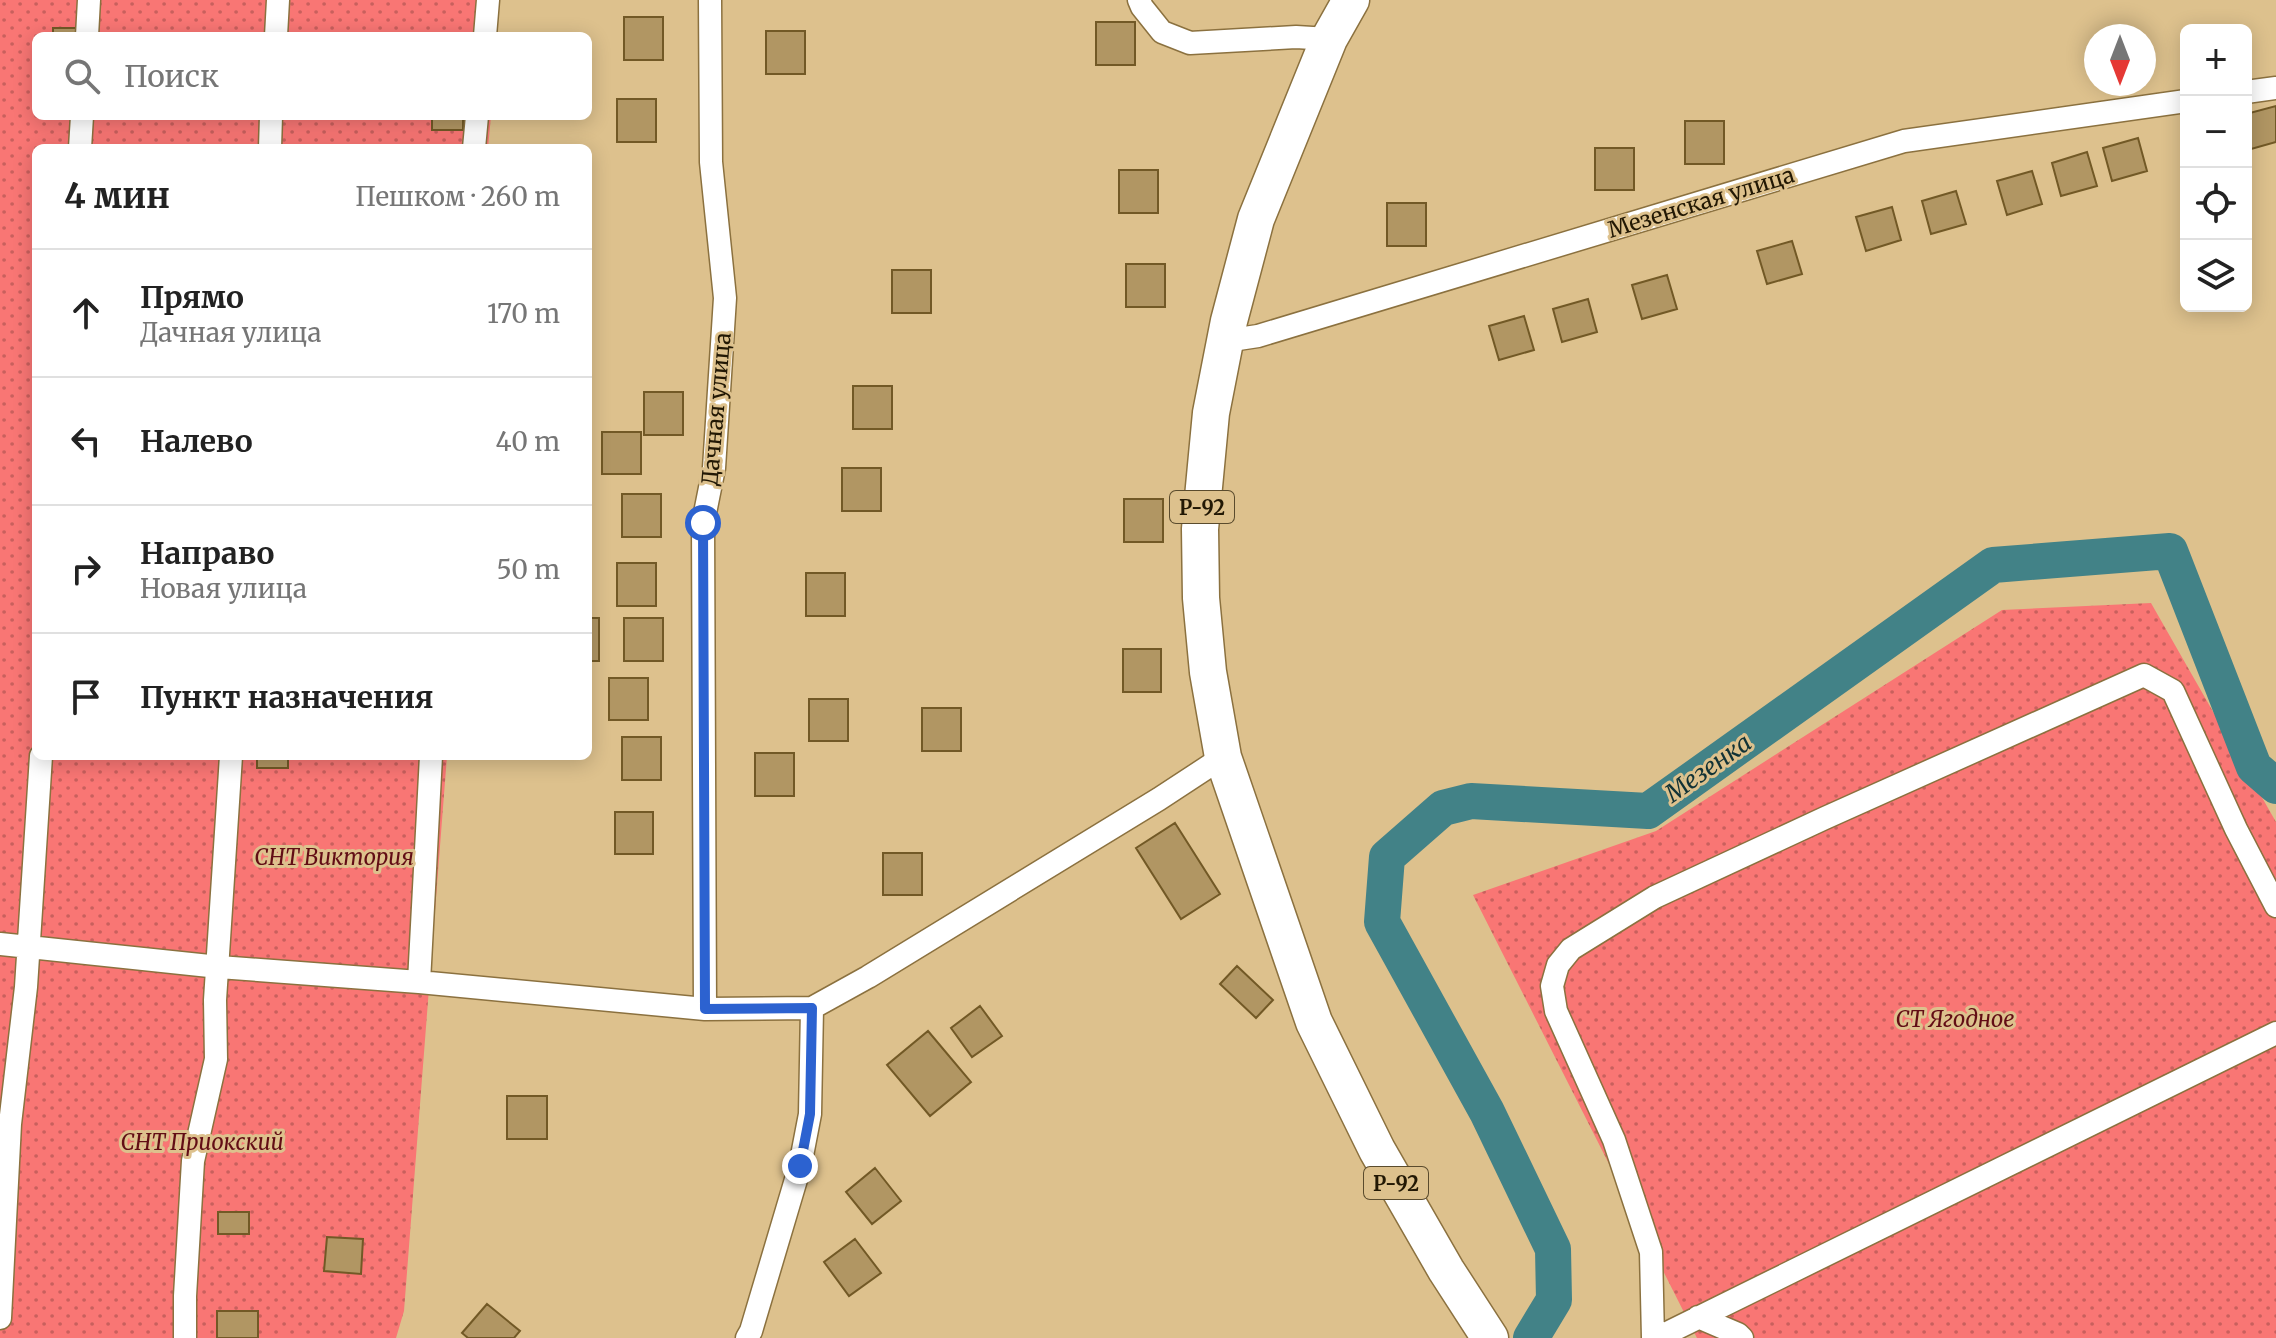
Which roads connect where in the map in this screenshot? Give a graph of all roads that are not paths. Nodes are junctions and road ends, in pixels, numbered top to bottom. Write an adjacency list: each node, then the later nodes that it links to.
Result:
1 (89, 0): 7 (street)
2 (278, 0): 8 (street)
3 (488, 0): 9 (street)
4 (1139, 0): 10 (street)
5 (1351, 0): 10 (main road, Р-92)
6 (707, 2): 31 (street, Дачная улица)
7 (87, 32)
8 (276, 32)
9 (485, 32)
10 (1329, 39): 20 (main road, Р-92)
11 (2276, 88): 12 (street)
12 (2252, 91)
13 (2180, 102): 20 (street, Мезенская улица)
14 (82, 120): 17 (street)
15 (271, 120): 18 (street)
16 (477, 120): 19 (street)
17 (80, 144)
18 (270, 144)
19 (474, 144)
20 (1225, 341): 21 (main road, Р-92)
21 (1223, 757): 30 (street); 37 (main road, Р-92)
22 (41, 760): 27 (street)
23 (231, 760): 28 (street)
24 (431, 760): 29 (street)
25 (2276, 906): 38 (street)
26 (0, 944): 27 (street)
27 (27, 947): 28 (street); 34 (street)
28 (219, 967): 29 (street); 35 (street)
29 (419, 982): 31 (street)
30 (812, 1008): 31 (street); 36 (street)
31 (705, 1009)
32 (2276, 1033): 33 (street)
33 (1698, 1317): 38 (street); 39 (street)
34 (0, 1318)
35 (185, 1338)
36 (747, 1338)
37 (1490, 1338)
38 (1655, 1338)
39 (1742, 1338)

